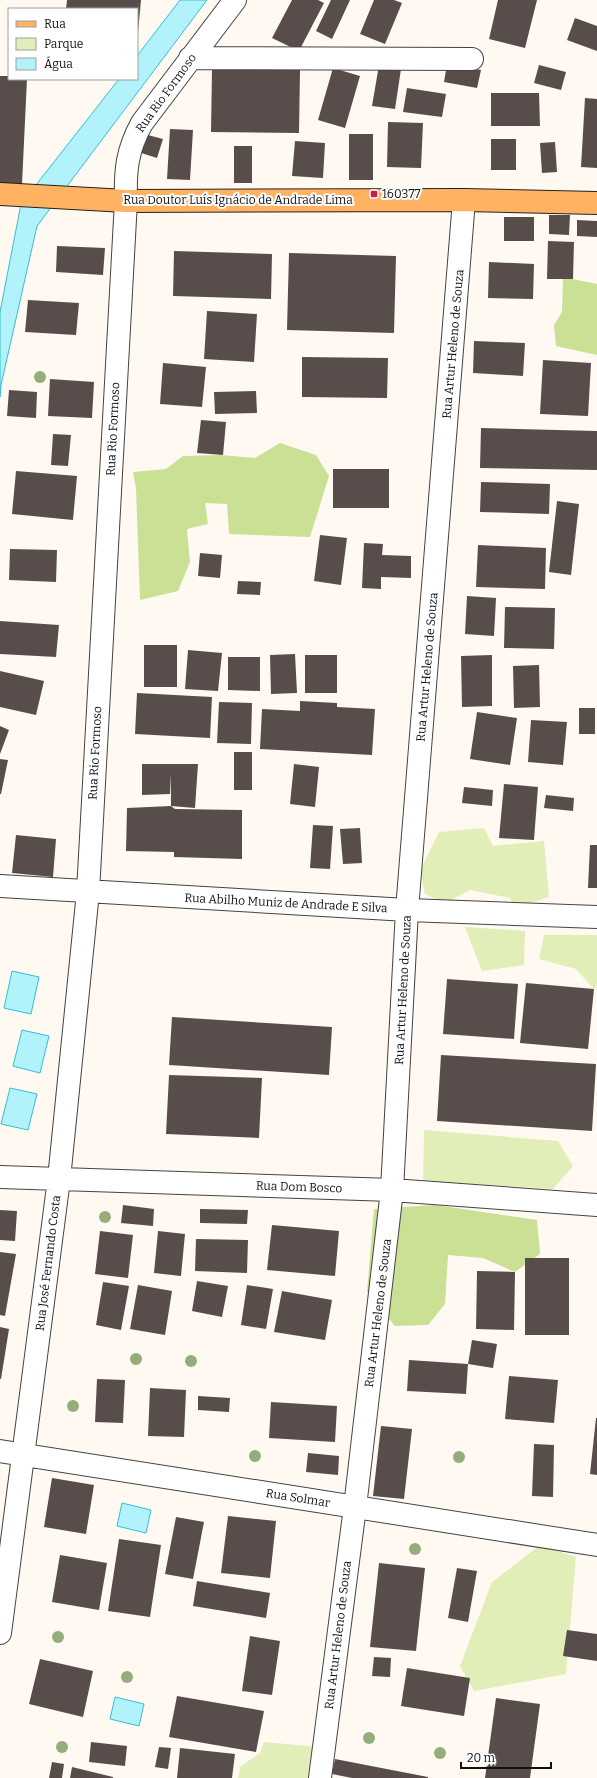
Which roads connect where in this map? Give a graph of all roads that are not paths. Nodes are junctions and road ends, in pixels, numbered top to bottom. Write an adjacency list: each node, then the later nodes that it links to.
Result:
1 (235, 0): 2 (street, Rua Rio Formoso)
2 (190, 58): 3 (street); 6 (street, Rua Rio Formoso)
3 (472, 59)
4 (4, 194): 6 (main road, Rua Doutor Luís Ignácio de Andrade Lima)
5 (464, 200): 6 (main road, Rua Doutor Luís Ignácio de Andrade Lima); 7 (main road, Rua Doutor Luís Ignácio de Andrade Lima); 10 (street, Rua Artur Heleno de Souza)
6 (126, 201): 9 (street, Rua Rio Formoso)
7 (597, 203)
8 (0, 886): 9 (street, Rua Abilho Muniz de Andrade E Silva)
9 (88, 892): 10 (street, Rua Abilho Muniz de Andrade E Silva); 13 (street, Rua José Fernando Costa)
10 (407, 910): 11 (street, Rua Abilho Muniz de Andrade E Silva); 14 (street, Rua Artur Heleno de Souza)
11 (597, 917)
12 (0, 1177): 13 (street, Rua Dom Bosco)
13 (59, 1179): 14 (street, Rua Dom Bosco); 17 (street, Rua José Fernando Costa)
14 (392, 1190): 15 (street, Rua Dom Bosco); 18 (street, Rua Artur Heleno de Souza)
15 (597, 1205)
16 (0, 1451): 17 (street, Rua Solmar)
17 (24, 1455): 18 (street, Rua Solmar); 20 (street, Rua José Fernando Costa)
18 (355, 1507): 19 (street, Rua Solmar); 21 (street, Rua Artur Heleno de Souza)
19 (597, 1545)
20 (0, 1633)
21 (320, 1778)

